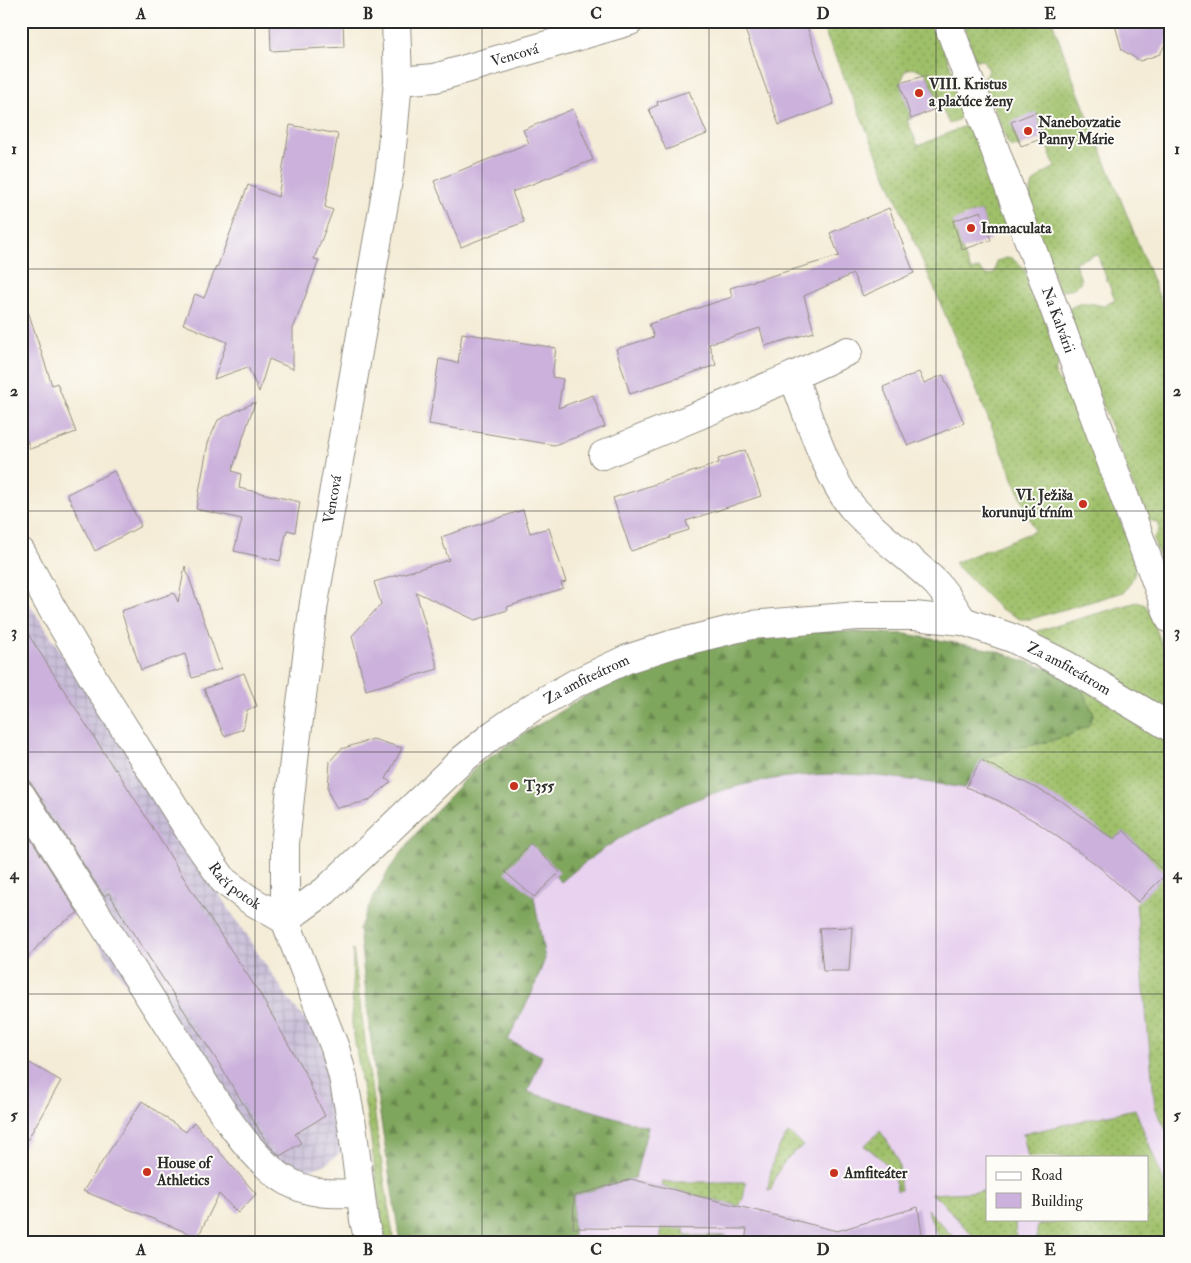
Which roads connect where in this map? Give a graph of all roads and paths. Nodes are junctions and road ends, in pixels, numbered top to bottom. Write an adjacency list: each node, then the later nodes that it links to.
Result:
1 (396, 21): 4 (street, Vencová)
2 (630, 21): 4 (street, Vencová)
3 (946, 21): 9 (street, Na Kalvárii)
4 (398, 81): 13 (street, Vencová)
5 (848, 352): 6 (street)
6 (793, 376): 7 (street); 10 (street)
7 (603, 455)
8 (21, 552): 13 (street, Račí potok)
9 (1170, 619)
10 (963, 621): 11 (street, Za amfiteátrom); 13 (street, Za amfiteátrom)
11 (1170, 728)
12 (21, 795): 14 (street)
13 (286, 920): 14 (street)
14 (360, 1193): 15 (street)
15 (369, 1242)

